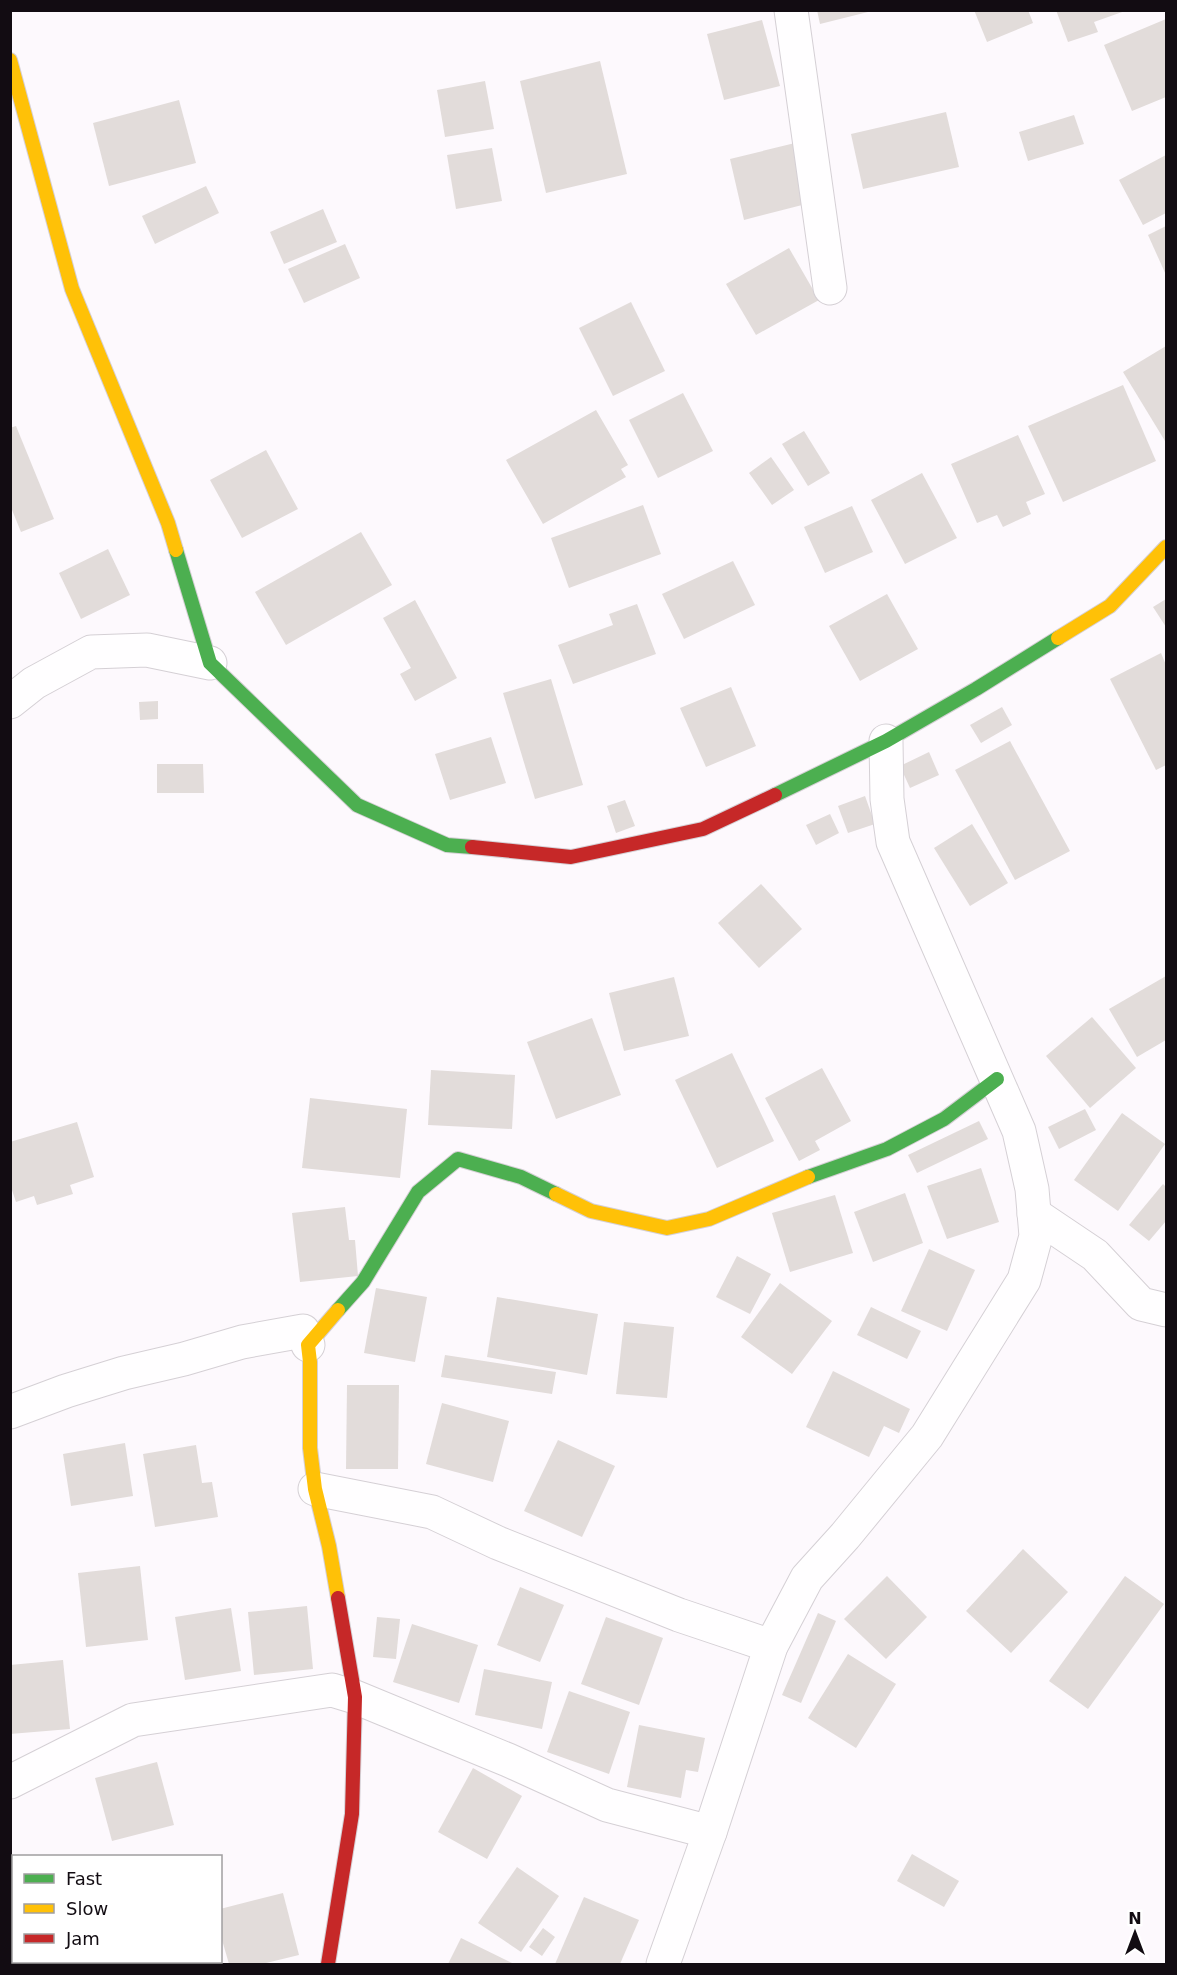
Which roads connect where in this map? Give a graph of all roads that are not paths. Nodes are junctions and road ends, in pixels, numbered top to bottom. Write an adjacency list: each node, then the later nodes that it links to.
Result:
1 (791, 10): 3 (street)
2 (10, 60): 5 (street)
3 (830, 288)
4 (1167, 547): 7 (street)
5 (210, 663): 6 (street); 7 (street)
6 (10, 702)
7 (886, 741): 8 (street)
8 (997, 1079): 9 (street); 11 (street)
9 (1034, 1214): 10 (street); 14 (street)
10 (1167, 1310)
11 (308, 1345): 12 (street); 13 (street)
12 (10, 1412)
13 (315, 1489): 14 (street); 15 (street)
14 (771, 1646): 17 (street)
15 (354, 1698): 16 (street); 17 (street); 18 (street)
16 (10, 1782)
17 (710, 1832): 19 (street)
18 (328, 1965)
19 (663, 1965)

